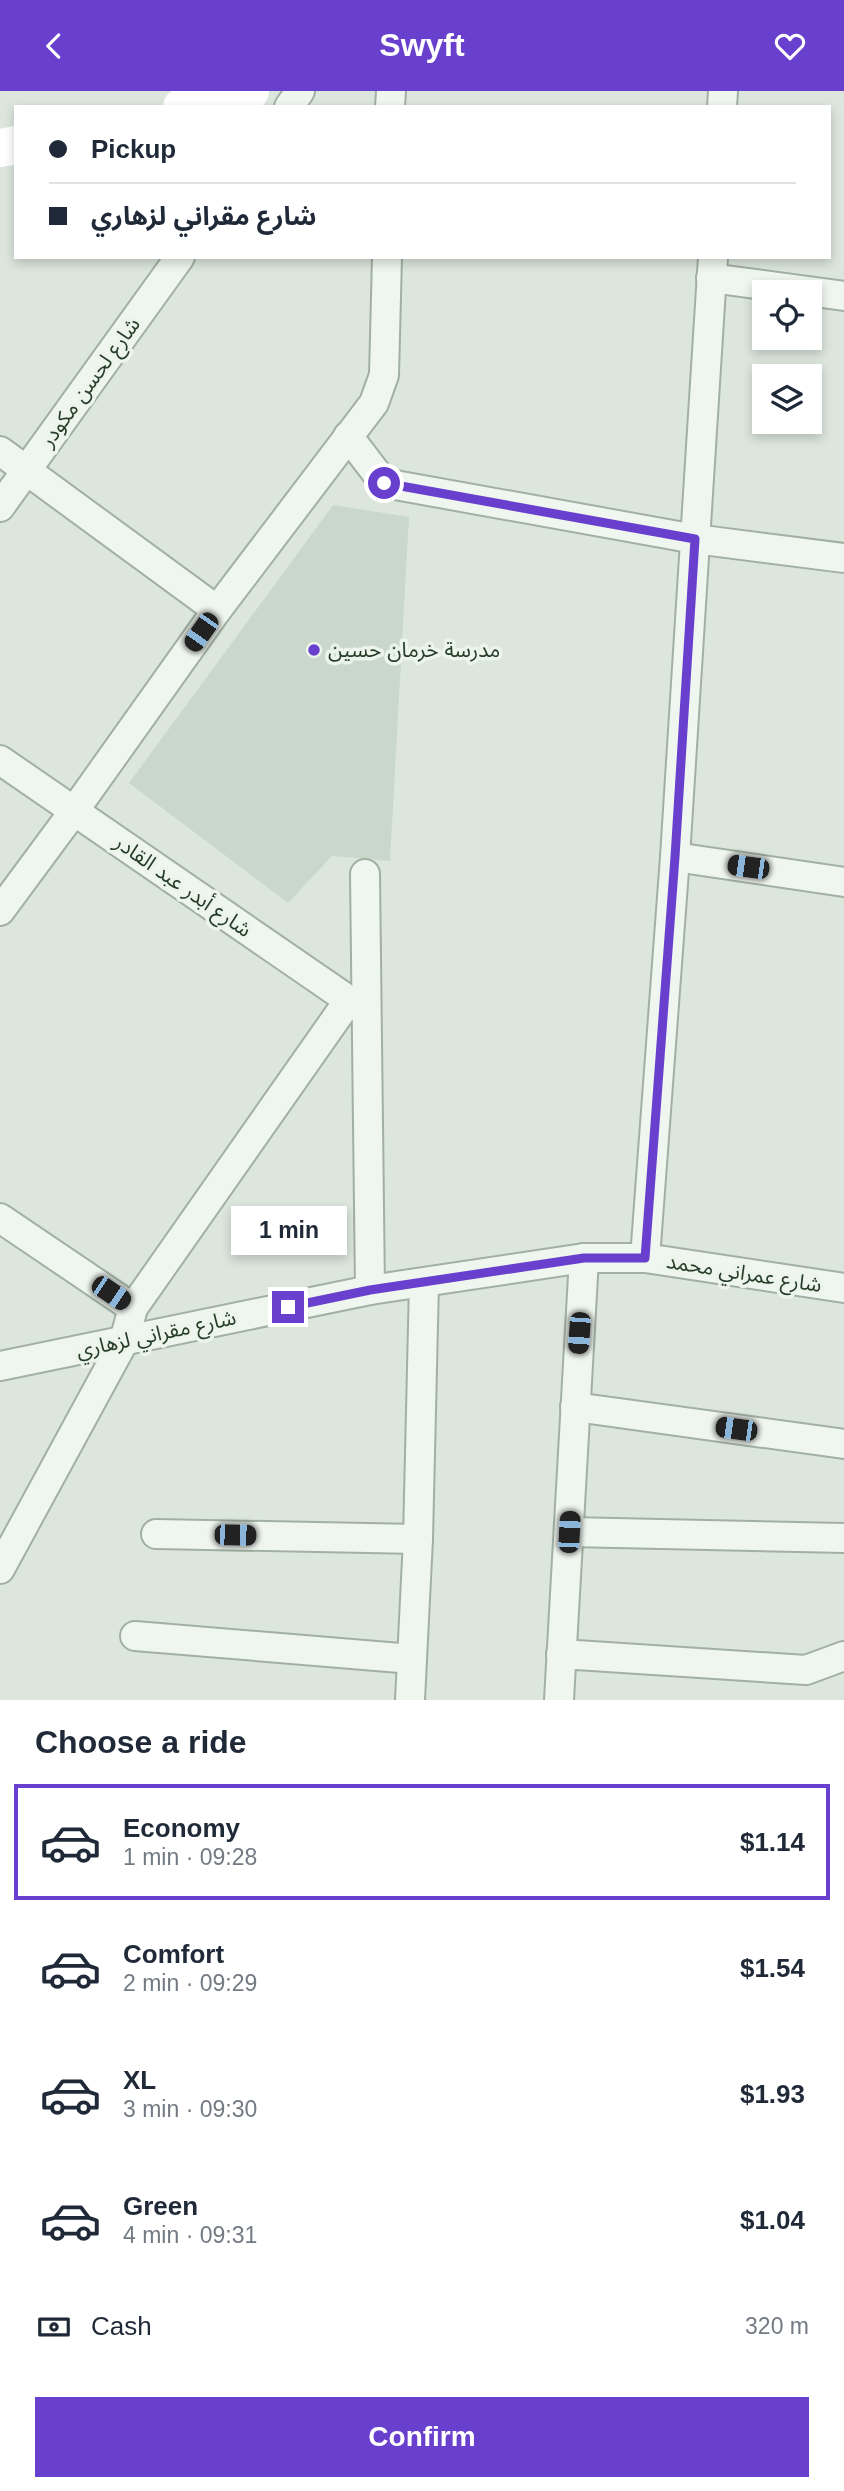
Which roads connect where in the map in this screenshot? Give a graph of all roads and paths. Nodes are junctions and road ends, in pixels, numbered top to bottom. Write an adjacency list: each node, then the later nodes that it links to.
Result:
1 (250, 91): 2 (street)
2 (190, 105)
3 (179, 259): 9 (street, شارع لحسن مكودر)
4 (387, 259): 7 (street)
5 (712, 267): 6 (street); 11 (street)
6 (844, 296)
7 (348, 436): 11 (street); 13 (street)
8 (0, 451): 9 (street)
9 (26, 470): 10 (street, شارع لحسن مكودر); 13 (street)
10 (0, 507)
11 (695, 539): 12 (street); 16 (street)
12 (844, 558)
13 (217, 610): 15 (street)
14 (0, 760): 15 (street, شارع أبدر عبد القادر)
15 (74, 811): 19 (street); 20 (street, شارع أبدر عبد القادر)
16 (675, 857): 18 (street); 23 (street)
17 (365, 874): 20 (street)
18 (844, 882)
19 (0, 911)
20 (357, 1006): 26 (street); 27 (street)
21 (0, 1218): 27 (street)
22 (584, 1258): 23 (street, شارع مقراني لزهاري); 24 (street, شارع مقراني لزهاري); 30 (street)
23 (645, 1258): 25 (street, شارع عمراني محمد)
24 (424, 1283): 26 (street, شارع مقراني لزهاري); 35 (street)
25 (844, 1288)
26 (370, 1290): 28 (street, شارع مقراني لزهاري)
27 (133, 1308): 28 (street)
28 (124, 1341): 29 (street, شارع مقراني لزهاري); 36 (street)
29 (0, 1366)
30 (575, 1407): 31 (street); 32 (street)
31 (844, 1444)
32 (569, 1532): 34 (street); 38 (street)
33 (156, 1534): 35 (street)
34 (844, 1538)
35 (418, 1539): 40 (street)
36 (0, 1569)
37 (135, 1636): 40 (street)
38 (561, 1654): 39 (street); 42 (street)
39 (844, 1656)
40 (412, 1659): 41 (street)
41 (410, 1700)
42 (559, 1700)

